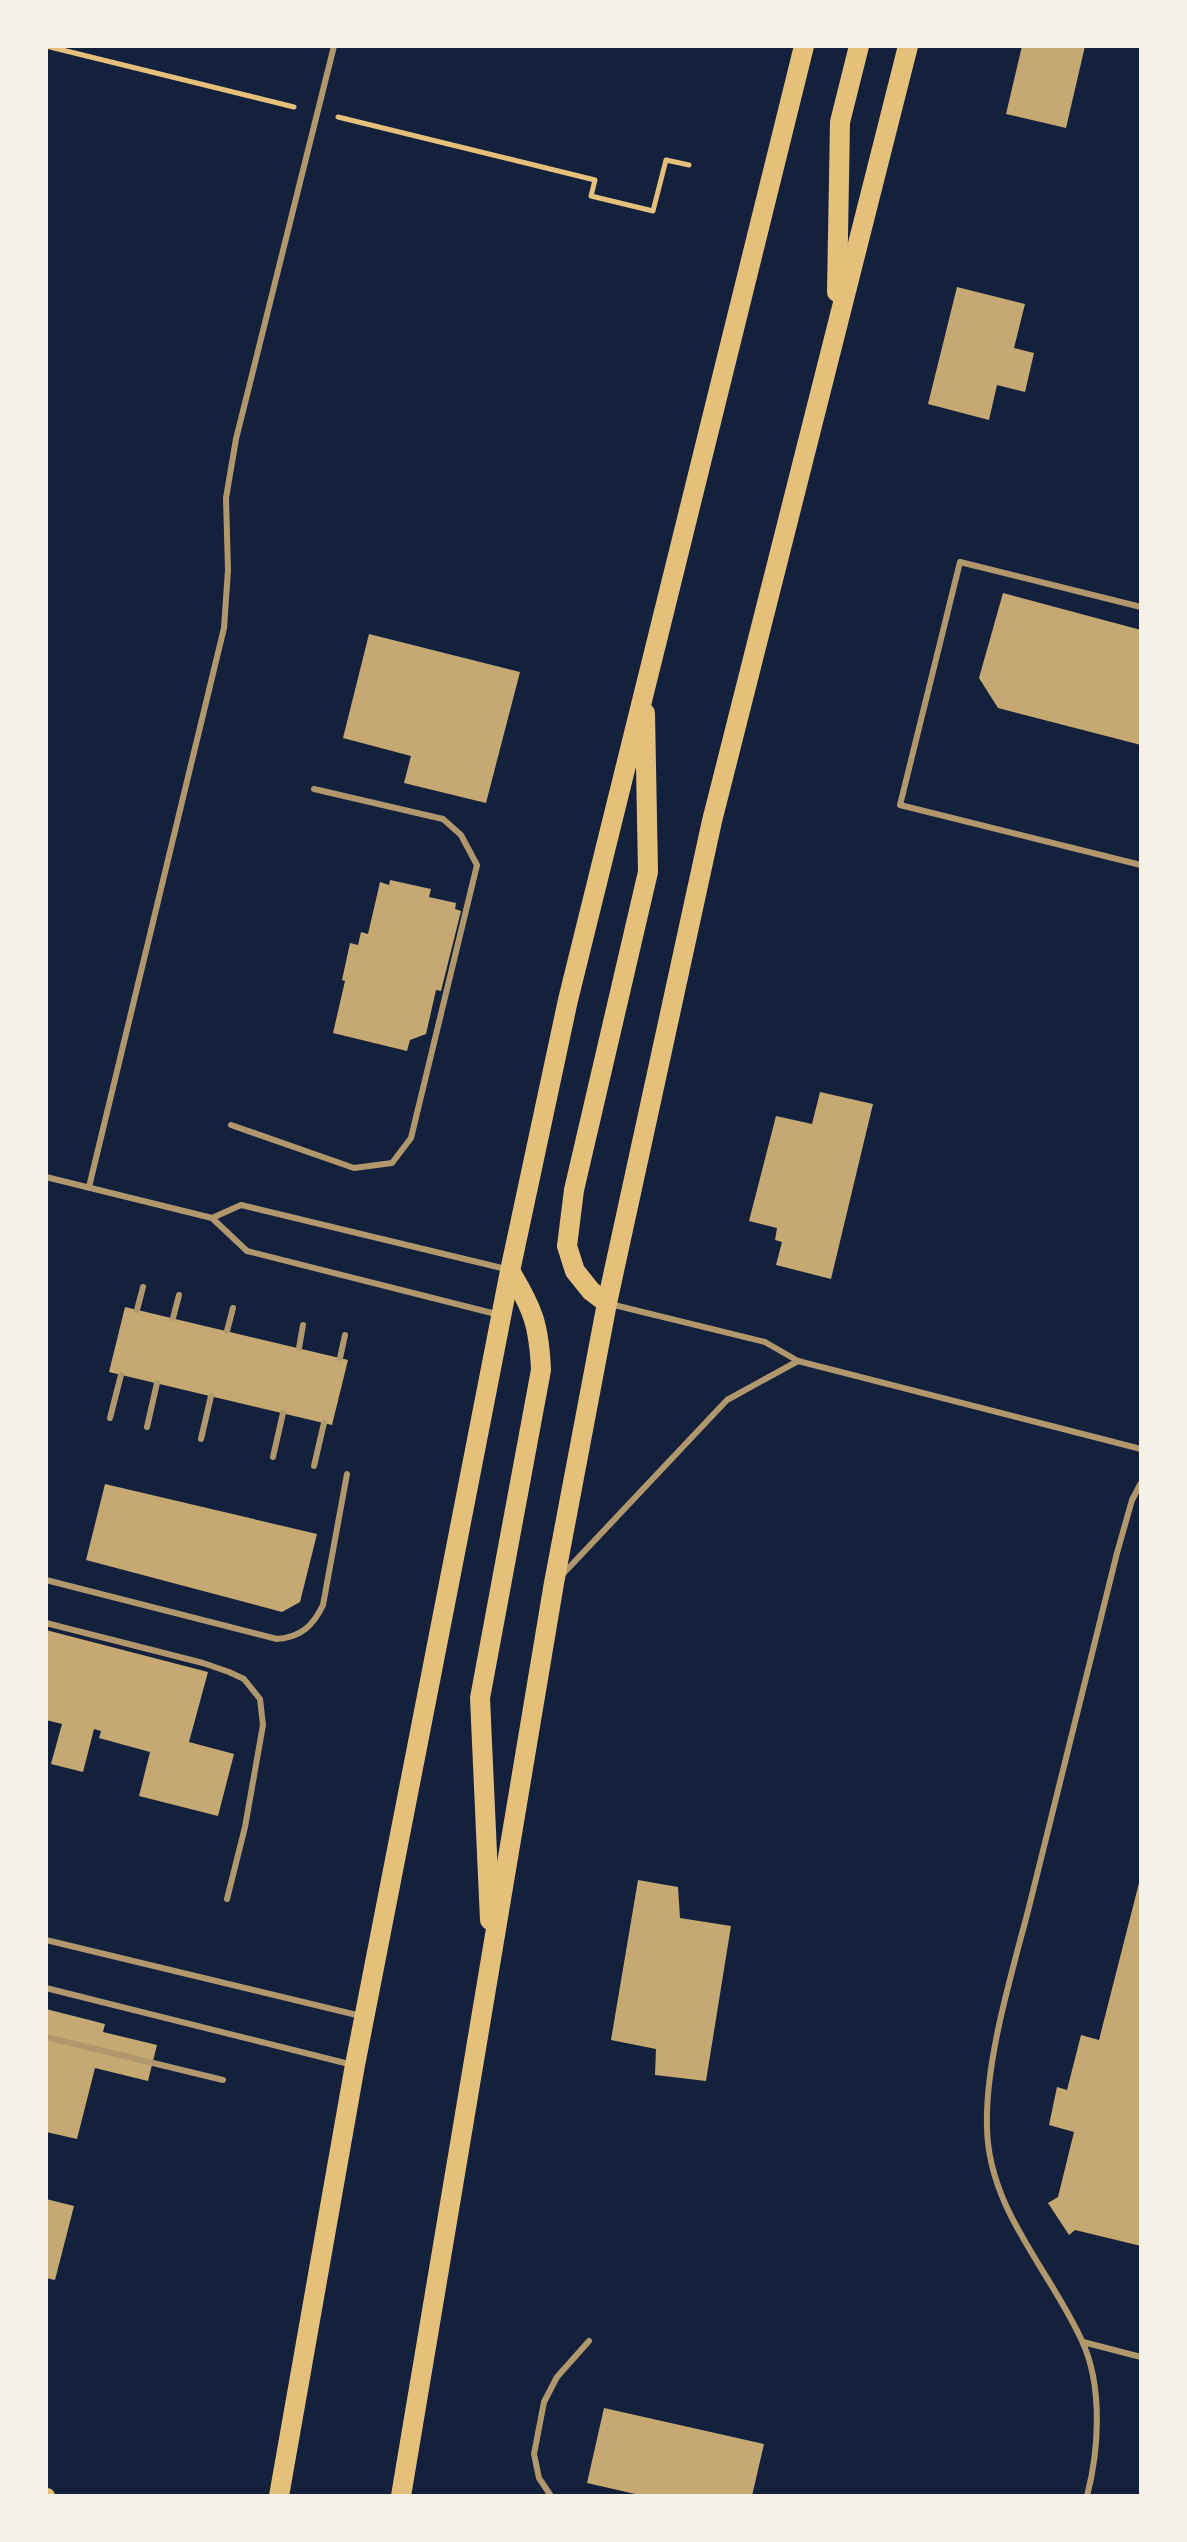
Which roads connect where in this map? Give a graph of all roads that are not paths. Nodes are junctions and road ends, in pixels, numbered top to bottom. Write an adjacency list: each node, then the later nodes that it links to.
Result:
1 (334, 46): 12 (lane)
2 (804, 46): 7 (main road)
3 (859, 46): 5 (main road)
4 (908, 46): 5 (main road)
5 (837, 328): 17 (main road)
6 (1141, 607): 9 (lane)
7 (645, 685): 14 (main road); 17 (main road)
8 (314, 789): 10 (lane)
9 (1141, 865)
10 (231, 1125)
11 (46, 1177): 12 (lane)
12 (89, 1187): 13 (lane)
13 (212, 1218): 14 (lane); 20 (lane)
14 (510, 1271): 20 (main road); 46 (main road)
15 (143, 1287): 19 (lane)
16 (179, 1295): 21 (lane)
17 (607, 1303): 27 (lane); 42 (main road)
18 (233, 1308): 23 (lane)
19 (137, 1310)
20 (501, 1316): 48 (main road)
21 (173, 1318)
22 (303, 1325): 25 (lane)
23 (227, 1331)
24 (345, 1335): 26 (lane)
25 (299, 1348)
26 (340, 1358)
27 (798, 1361): 36 (lane); 42 (lane)
28 (121, 1375): 32 (lane)
29 (157, 1383): 34 (lane)
30 (211, 1396): 35 (lane)
31 (283, 1413): 37 (lane)
32 (110, 1418)
33 (324, 1423): 38 (lane)
34 (147, 1427)
35 (201, 1439)
36 (1141, 1449)
37 (273, 1457)
38 (314, 1466)
39 (347, 1474): 41 (lane)
40 (1141, 1483): 53 (lane)
41 (46, 1580)
42 (554, 1583): 46 (main road)
43 (46, 1623): 44 (lane)
44 (227, 1899)
45 (46, 1940): 48 (lane)
46 (491, 1964): 56 (main road)
47 (46, 1988): 50 (lane)
48 (365, 2016): 50 (main road)
49 (46, 2037): 51 (lane)
50 (355, 2065): 55 (main road)
51 (223, 2080)
52 (589, 2341): 57 (lane)
53 (1083, 2342): 54 (lane); 58 (lane)
54 (1141, 2357)
55 (279, 2496)
56 (401, 2496)
57 (551, 2496)
58 (1087, 2496)

